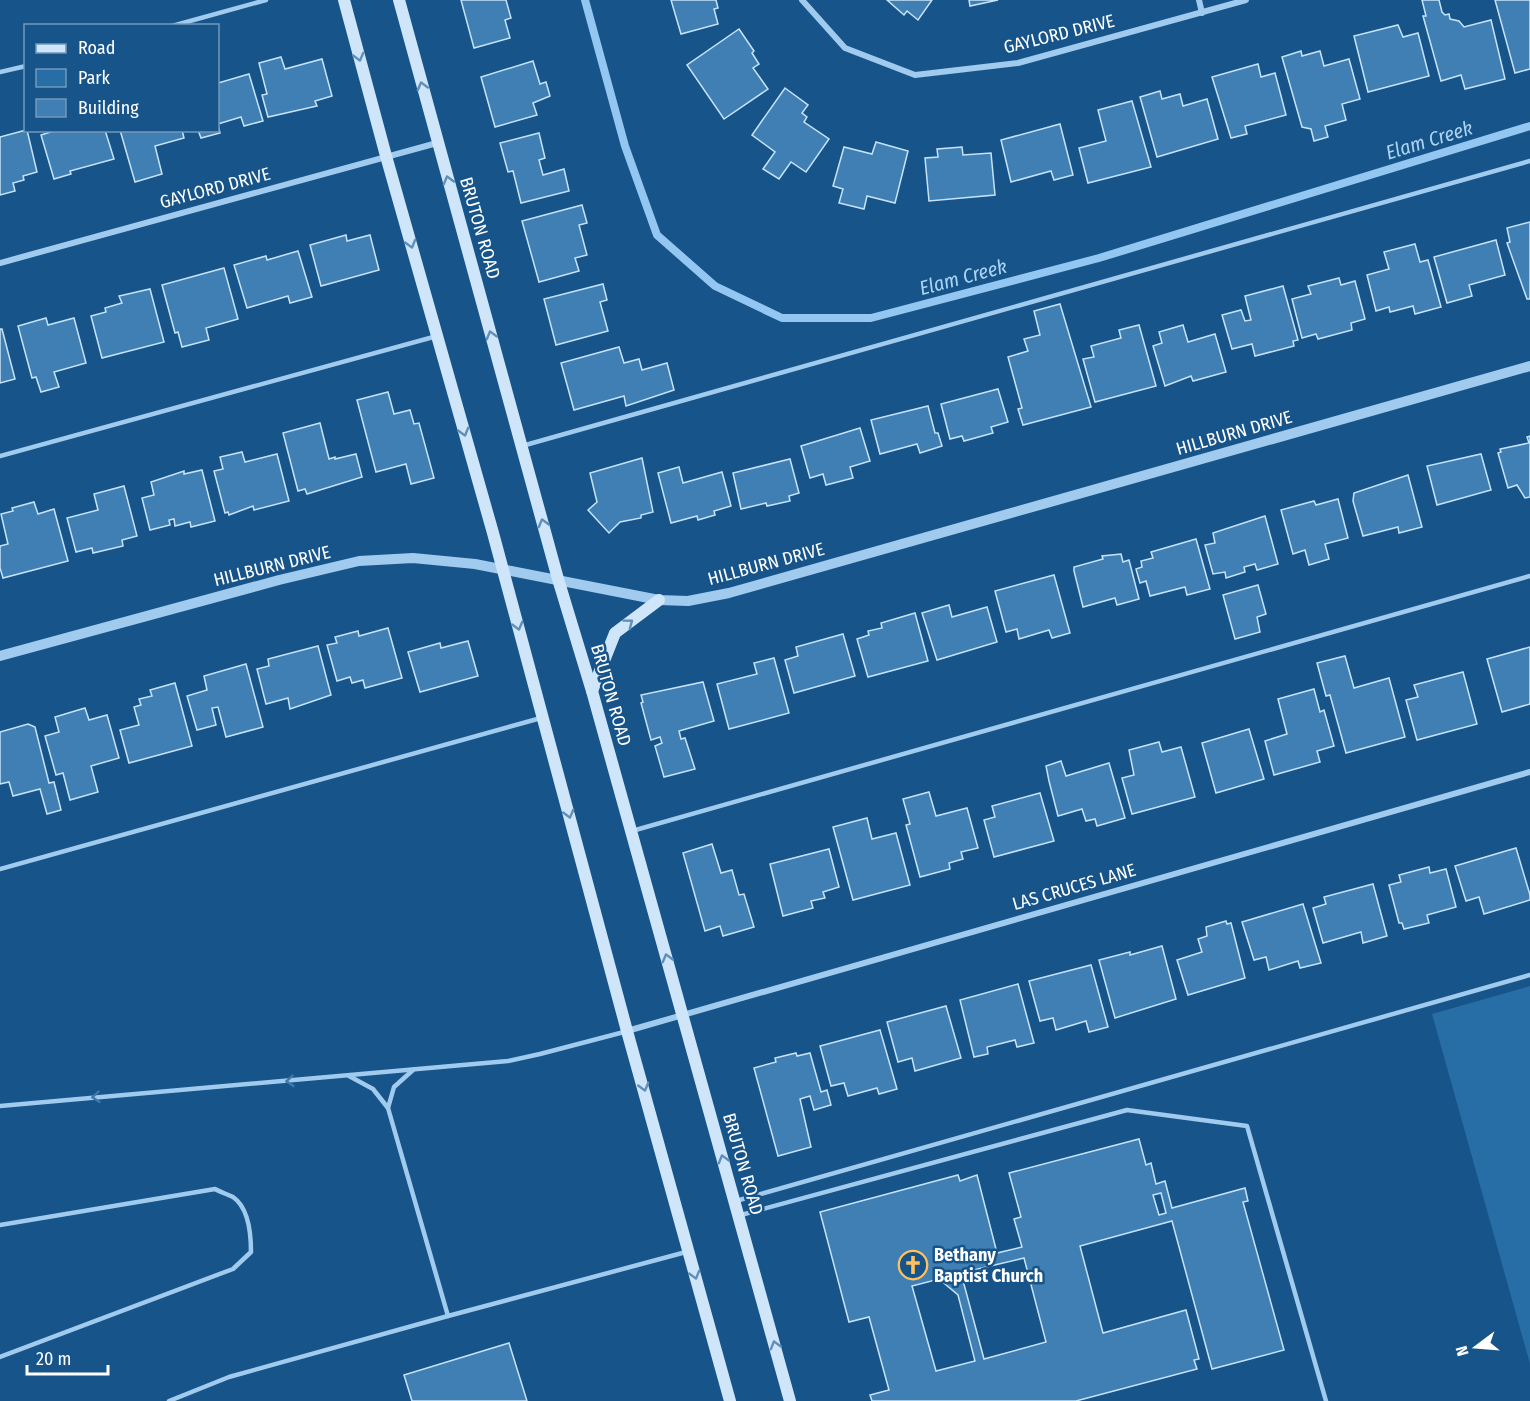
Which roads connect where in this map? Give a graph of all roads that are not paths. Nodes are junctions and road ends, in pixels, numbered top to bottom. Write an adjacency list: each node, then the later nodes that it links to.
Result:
1 (266, 0): 8 (lane)
2 (344, 0): 12 (main road, one-way to 12)
3 (399, 0): 11 (main road, BRUTON ROAD, one-way to 3)
4 (802, 0): 7 (street, GAYLORD DRIVE)
5 (1199, 0): 7 (street)
6 (1246, 0): 7 (street, GAYLORD DRIVE)
7 (1202, 13)
8 (179, 24)
9 (24, 66): 10 (lane)
10 (0, 72)
11 (437, 142): 12 (street, GAYLORD DRIVE); 17 (main road, BRUTON ROAD, one-way to 11)
12 (386, 156): 14 (street, GAYLORD DRIVE); 15 (main road, one-way to 15)
13 (1530, 161): 17 (lane)
14 (0, 263)
15 (437, 335): 18 (lane); 19 (main road, one-way to 19)
16 (1530, 366): 22 (street, HILLBURN DRIVE)
17 (522, 446): 21 (main road, BRUTON ROAD, one-way to 17)
18 (0, 456)
19 (502, 570): 21 (street, HILLBURN DRIVE); 23 (street, HILLBURN DRIVE); 25 (main road, one-way to 25)
20 (1530, 576): 27 (lane)
21 (558, 579): 22 (street, HILLBURN DRIVE); 24 (main road, BRUTON ROAD)
22 (659, 600): 24 (main road, one-way to 22)
23 (0, 656)
24 (592, 691): 27 (main road, BRUTON ROAD)
25 (543, 717): 28 (lane); 31 (main road, one-way to 31)
26 (1530, 772): 30 (street, LAS CRUCES LANE)
27 (632, 831): 30 (main road, BRUTON ROAD, one-way to 27)
28 (0, 869)
29 (1530, 975): 36 (lane)
30 (682, 1015): 31 (street, LAS CRUCES LANE); 36 (main road, BRUTON ROAD, one-way to 30)
31 (627, 1031): 32 (lane); 39 (main road, one-way to 39)
32 (413, 1070): 33 (lane); 35 (lane)
33 (349, 1076): 34 (lane, one-way to 34); 35 (lane)
34 (0, 1106)
35 (388, 1108): 40 (lane)
36 (735, 1201): 37 (main road, BRUTON ROAD)
37 (738, 1215): 44 (main road, BRUTON ROAD, one-way to 37); 45 (lane)
38 (0, 1225): 41 (lane)
39 (689, 1251): 40 (lane); 43 (main road, one-way to 43)
40 (448, 1316): 42 (lane)
41 (0, 1357)
42 (169, 1401)
43 (730, 1401)
44 (790, 1401)
45 (1326, 1401)

